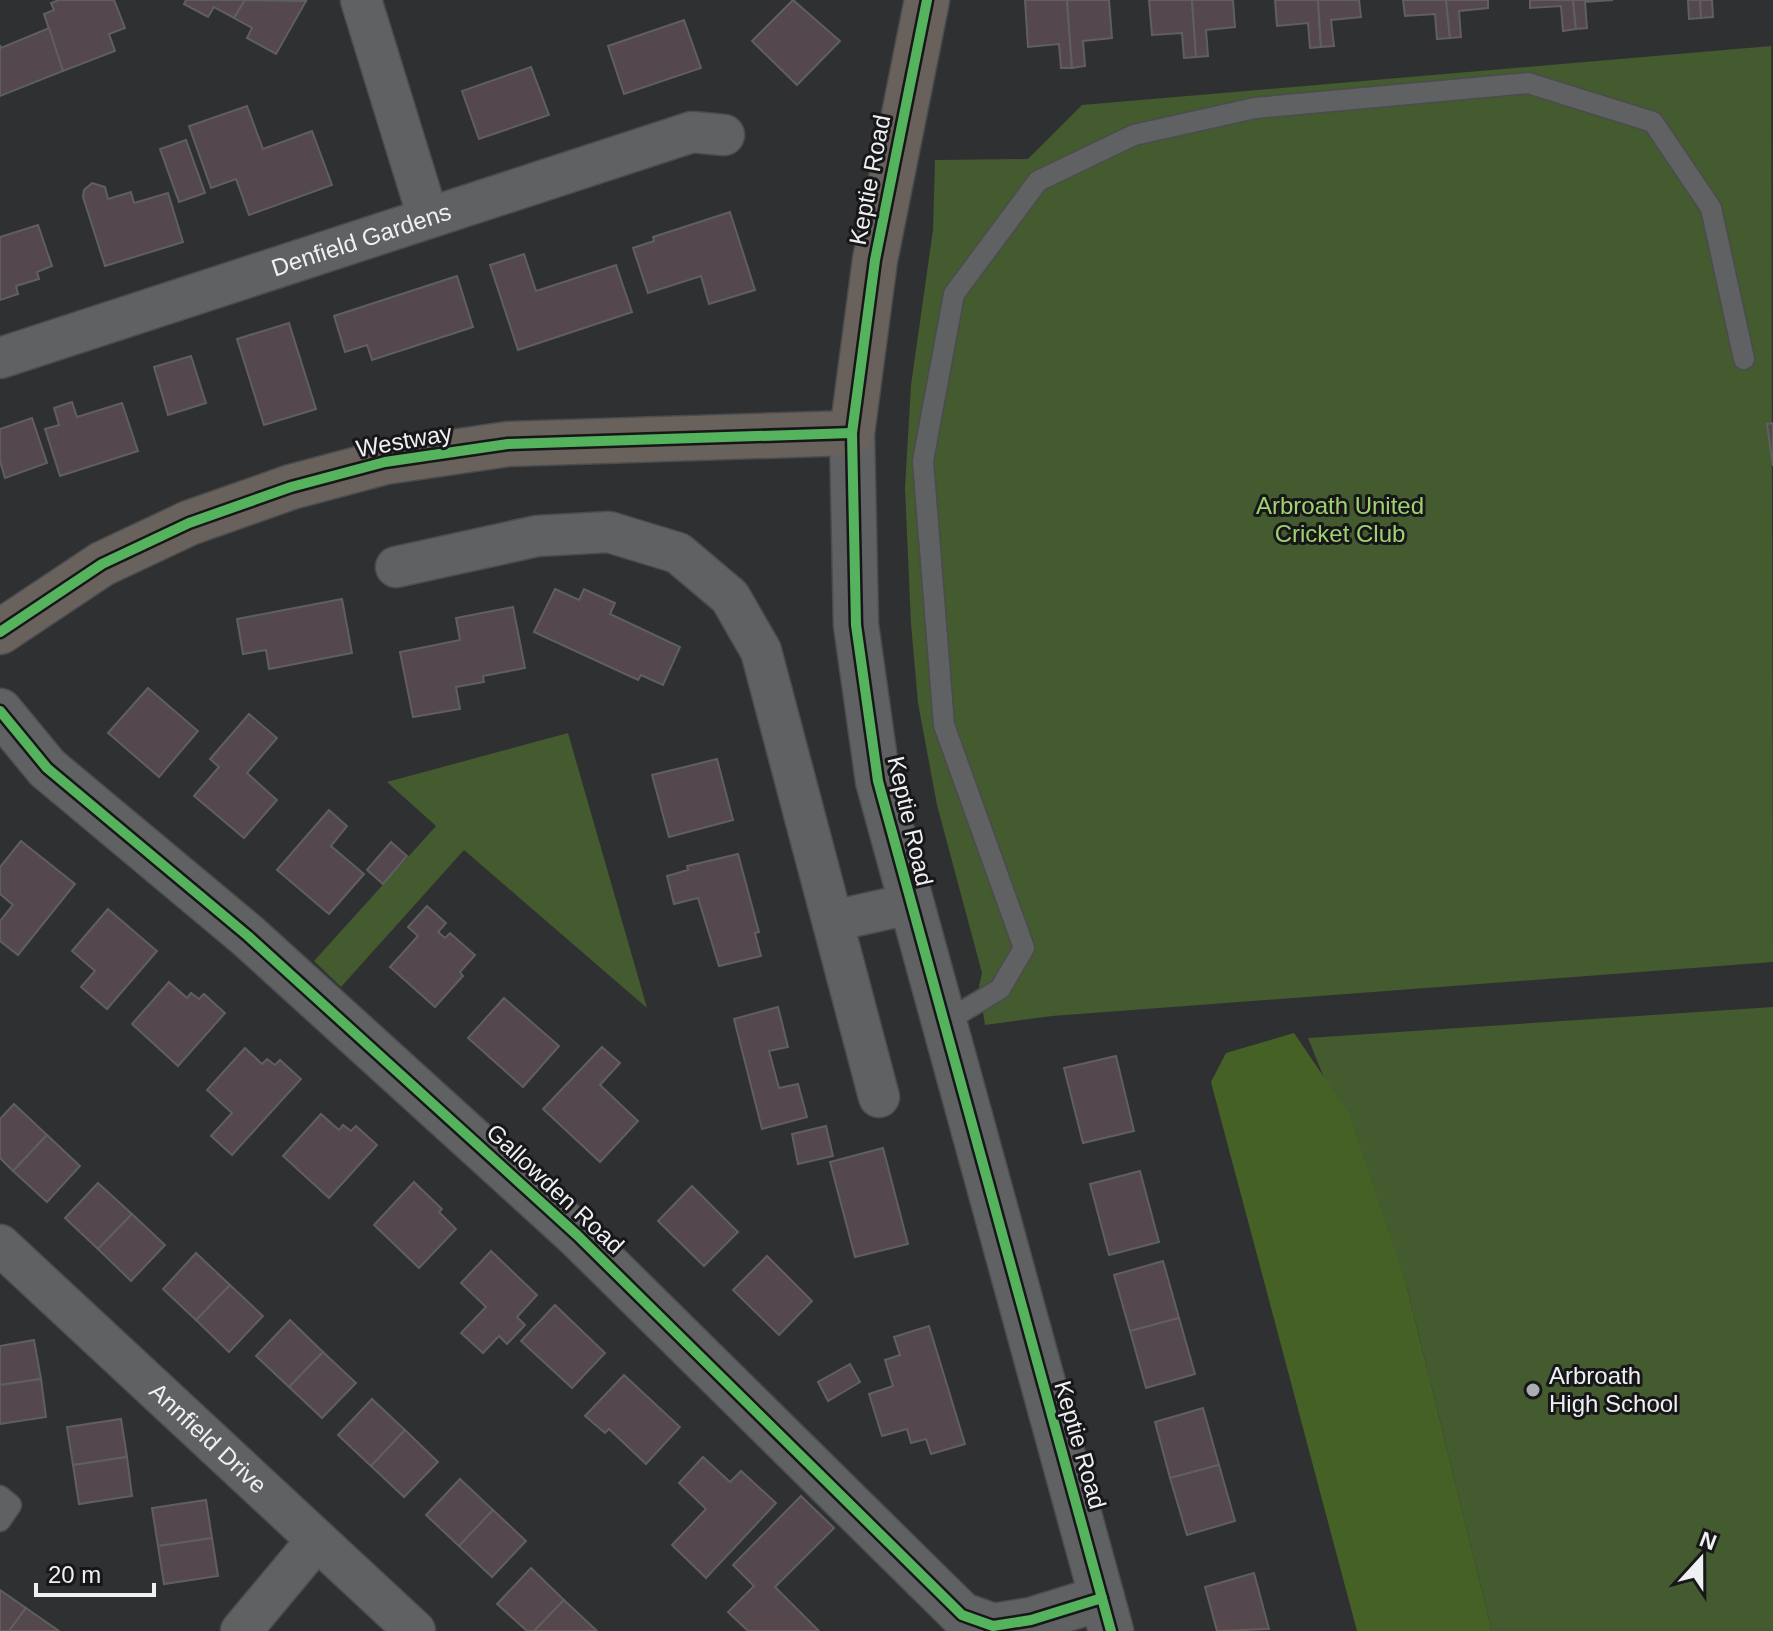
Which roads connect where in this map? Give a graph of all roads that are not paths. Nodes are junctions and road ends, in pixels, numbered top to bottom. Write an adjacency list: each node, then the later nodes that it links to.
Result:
1 (361, 0): 4 (street)
2 (927, 0): 7 (main road, Keptie Road)
3 (724, 135): 4 (street, Denfield Gardens)
4 (428, 217): 5 (street, Denfield Gardens)
5 (0, 358)
6 (1744, 359): 13 (lane)
7 (852, 433): 9 (main road, Westway); 11 (street, Keptie Road)
8 (396, 567): 12 (street)
9 (0, 632)
10 (0, 711): 19 (street, Gallowden Road)
11 (909, 904): 12 (street); 13 (street, Keptie Road)
12 (833, 921): 14 (street)
13 (943, 1023): 19 (street, Keptie Road)
14 (879, 1097)
15 (0, 1245): 18 (street, Annfield Drive)
16 (0, 1496): 17 (lane)
17 (0, 1521)
18 (317, 1540): 20 (street); 21 (street, Annfield Drive)
19 (1106, 1615)
20 (241, 1631)
21 (415, 1631)

